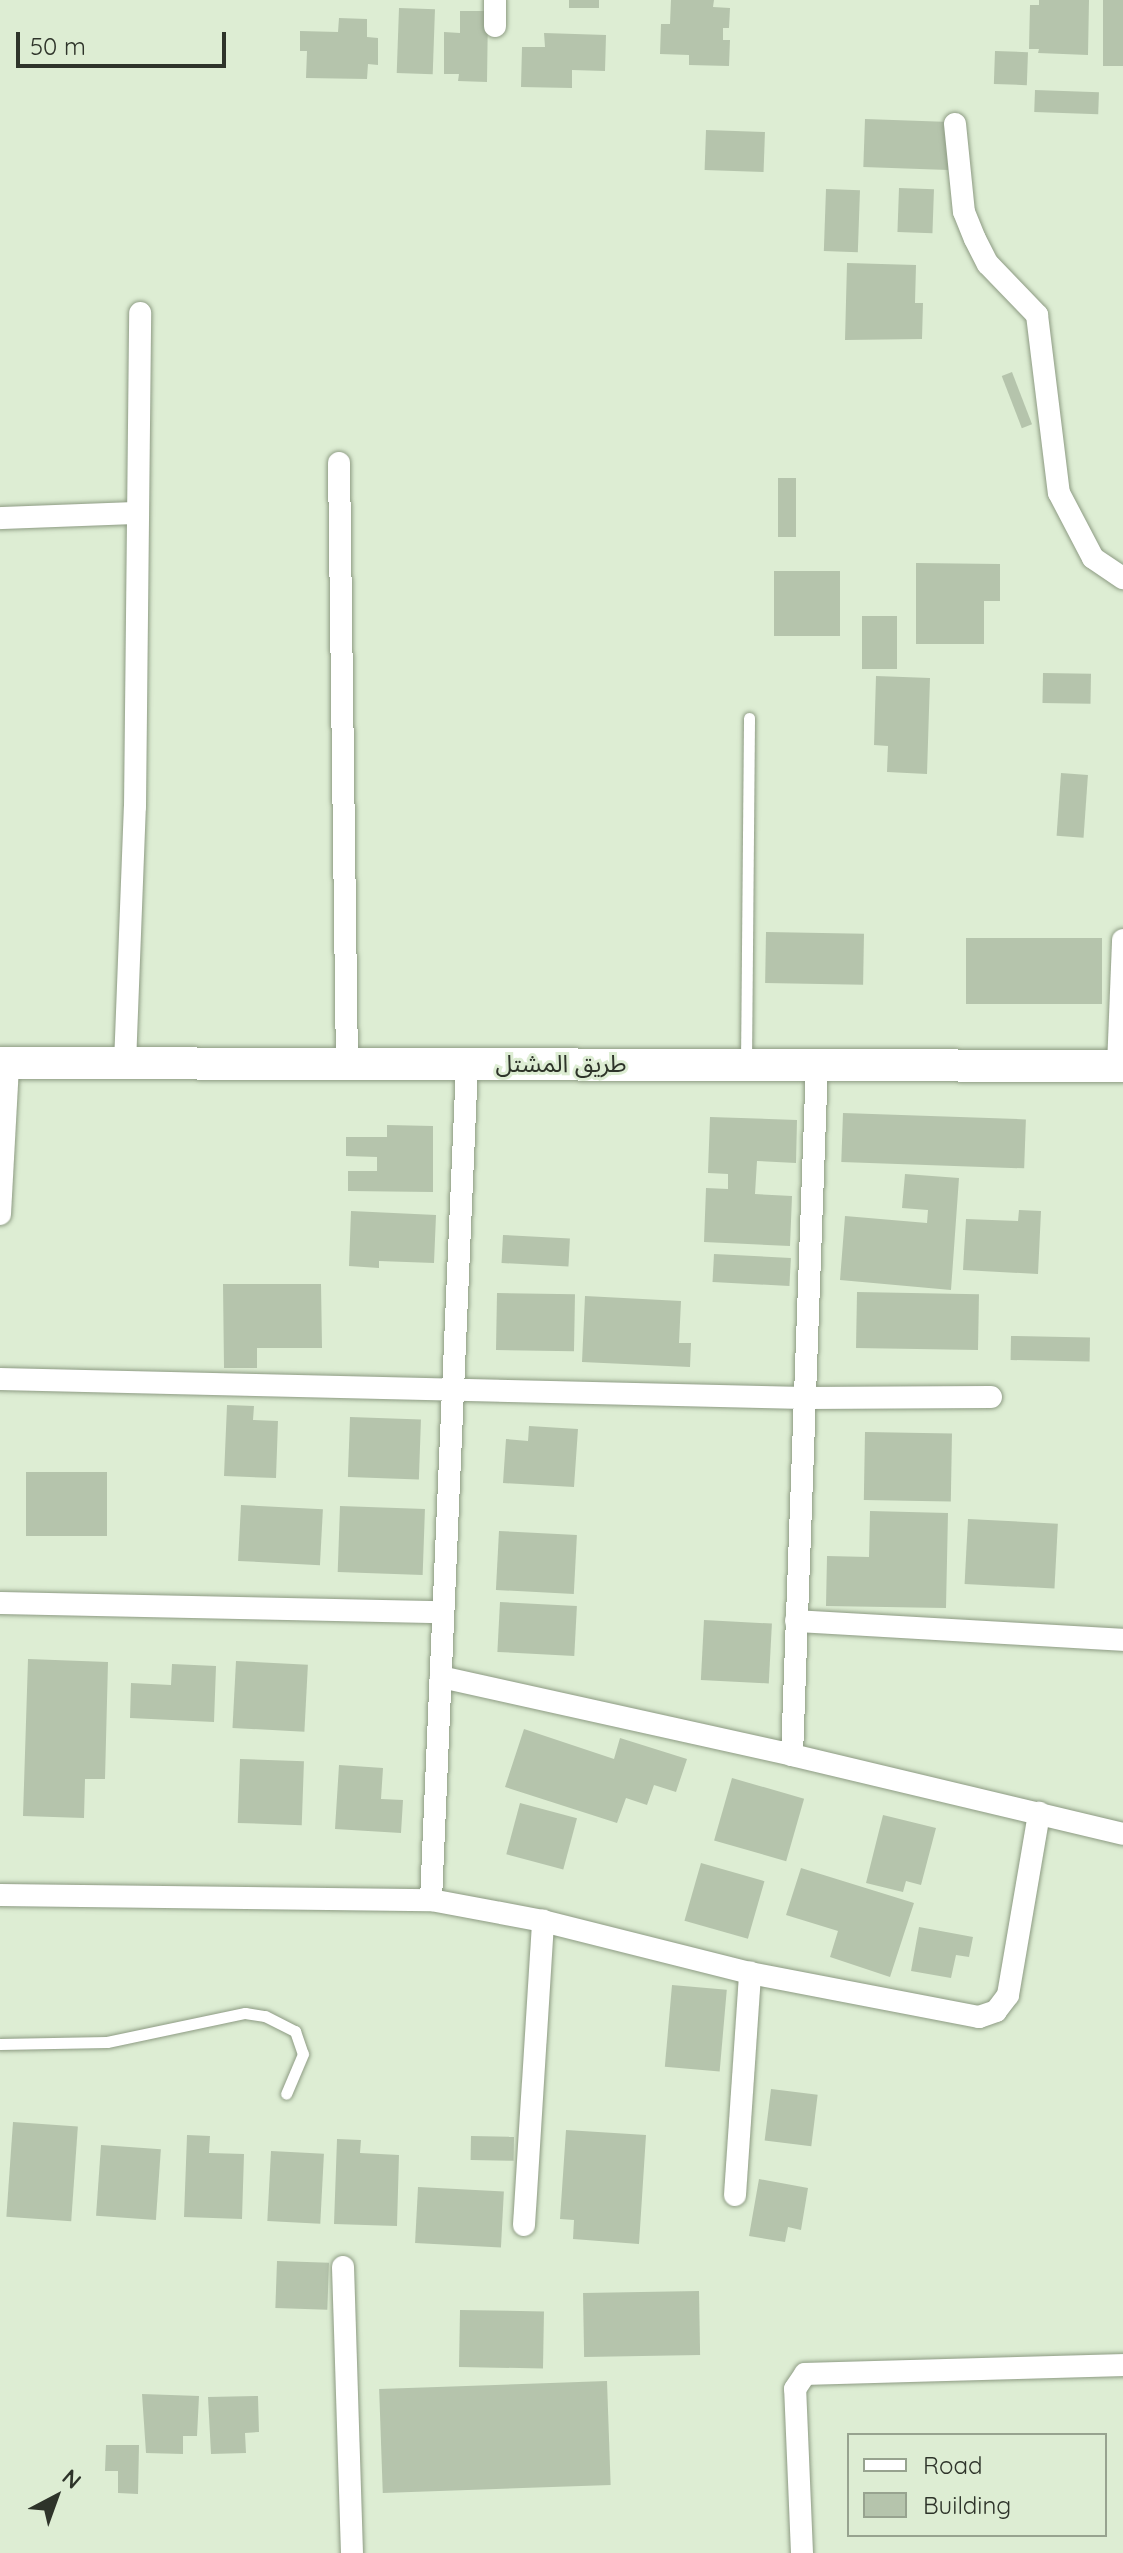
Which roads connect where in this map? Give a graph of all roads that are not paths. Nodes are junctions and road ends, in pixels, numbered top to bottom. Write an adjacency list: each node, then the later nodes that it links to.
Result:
1 (495, 0): 2 (street)
2 (495, 26)
3 (955, 124): 8 (street)
4 (140, 313): 6 (street)
5 (339, 463): 17 (street)
6 (137, 513): 7 (street); 12 (street)
7 (0, 518)
8 (1123, 578)
9 (749, 718): 14 (lane)
10 (1123, 940): 16 (street)
11 (4, 1064): 12 (main road, طريق المشتل); 18 (street)
12 (125, 1064): 17 (main road, طريق المشتل)
13 (467, 1064): 14 (main road, طريق المشتل); 17 (main road, طريق المشتل); 20 (street)
14 (746, 1064): 15 (main road, طريق المشتل)
15 (817, 1064): 16 (main road, طريق المشتل); 22 (street)
16 (1121, 1066)
17 (347, 1067)
18 (0, 1214)
19 (0, 1379): 20 (street)
20 (453, 1390): 22 (street); 24 (street)
21 (991, 1397): 22 (street)
22 (804, 1398): 25 (street)
23 (0, 1603): 24 (street)
24 (443, 1612): 27 (street)
25 (796, 1621): 26 (street); 28 (street)
26 (1123, 1640)
27 (441, 1677): 28 (street); 32 (street)
28 (792, 1755): 29 (street)
29 (1039, 1813): 30 (street); 34 (street)
30 (1123, 1834)
31 (0, 1895): 32 (street)
32 (431, 1900): 33 (street)
33 (543, 1921): 34 (street); 38 (street)
34 (750, 1973): 37 (street)
35 (0, 2044): 36 (lane)
36 (286, 2094)
37 (735, 2195)
38 (524, 2225)
39 (343, 2267): 41 (street)
40 (1123, 2365): 42 (street)
41 (352, 2553)
42 (802, 2553)

